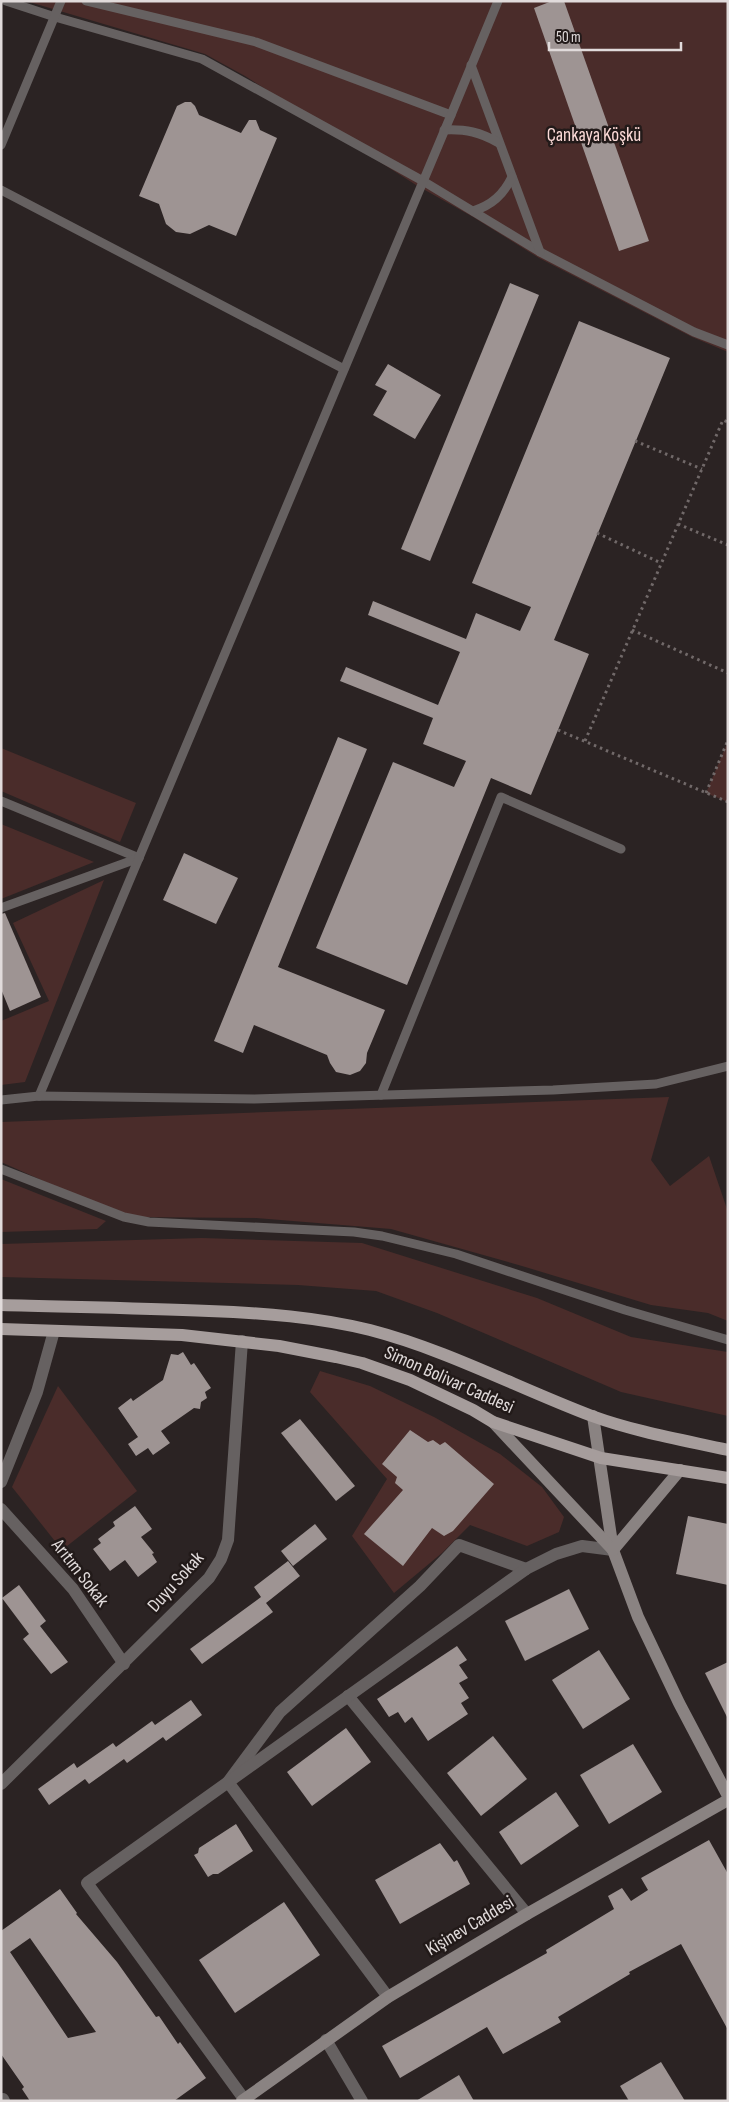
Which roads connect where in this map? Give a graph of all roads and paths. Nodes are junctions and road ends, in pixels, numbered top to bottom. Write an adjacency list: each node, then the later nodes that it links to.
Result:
1 (6, 1): 5 (lane)
2 (61, 1): 5 (lane)
3 (86, 1): 7 (lane)
4 (498, 1): 6 (lane)
5 (55, 18): 10 (lane); 12 (lane)
6 (471, 65): 7 (lane); 9 (lane)
7 (451, 115): 8 (lane)
8 (444, 130): 9 (lane); 12 (lane)
9 (499, 143): 11 (lane)
10 (1, 145)
11 (512, 177): 14 (lane); 15 (lane)
12 (423, 180): 14 (lane); 17 (lane)
13 (1, 190): 17 (lane)
14 (473, 211): 15 (lane)
15 (540, 252): 16 (lane)
16 (728, 346)
17 (344, 369): 34 (lane)
18 (728, 422): 20 (path)
19 (635, 441): 20 (path)
20 (702, 469): 21 (path)
21 (678, 524): 23 (path); 24 (path)
22 (598, 533): 24 (path)
23 (728, 545)
24 (662, 563): 25 (path)
25 (632, 630): 26 (path); 29 (path)
26 (728, 672)
27 (558, 730): 29 (path)
28 (728, 740): 30 (path)
29 (584, 741): 30 (path)
30 (706, 792): 32 (path)
31 (1, 801): 34 (lane)
32 (728, 802)
33 (622, 849): 37 (lane)
34 (139, 858): 35 (lane); 38 (lane)
35 (1, 908)
36 (728, 1066): 37 (lane)
37 (380, 1095): 38 (lane)
38 (39, 1096): 39 (lane)
39 (1, 1100)
40 (1, 1169): 44 (lane)
41 (1, 1305): 46 (main road, Simon Bolivar Caddesi)
42 (1, 1329): 43 (main road, Simon Bolivar Caddesi)
43 (54, 1331): 45 (main road, Simon Bolivar Caddesi); 52 (street)
44 (728, 1340)
45 (242, 1341): 47 (main road, Simon Bolivar Caddesi); 56 (street, Duyu Sokak)
46 (593, 1416): 48 (main road, Simon Bolivar Caddesi); 49 (main road)
47 (493, 1422): 49 (main road, Simon Bolivar Caddesi); 54 (main road)
48 (728, 1450)
49 (601, 1458): 50 (main road, Simon Bolivar Caddesi); 54 (main road)
50 (680, 1470): 51 (main road, Simon Bolivar Caddesi); 54 (main road)
51 (728, 1478)
52 (1, 1482)
53 (1, 1509): 56 (street, Arıtım Sokak)
54 (613, 1550): 55 (street); 60 (main road)
55 (526, 1569): 57 (street); 58 (street)
56 (124, 1664): 59 (street, Duyu Sokak)
57 (348, 1696): 58 (street); 62 (street)
58 (228, 1782): 63 (street); 65 (street)
59 (1, 1784)
60 (728, 1796)
61 (728, 1800): 62 (main road, Kişinev Caddesi)
62 (527, 1914): 63 (main road, Kişinev Caddesi)
63 (388, 1997): 64 (main road, Kişinev Caddesi)
64 (326, 2040): 65 (main road, Kişinev Caddesi); 66 (street)
65 (243, 2100)
66 (362, 2101)

